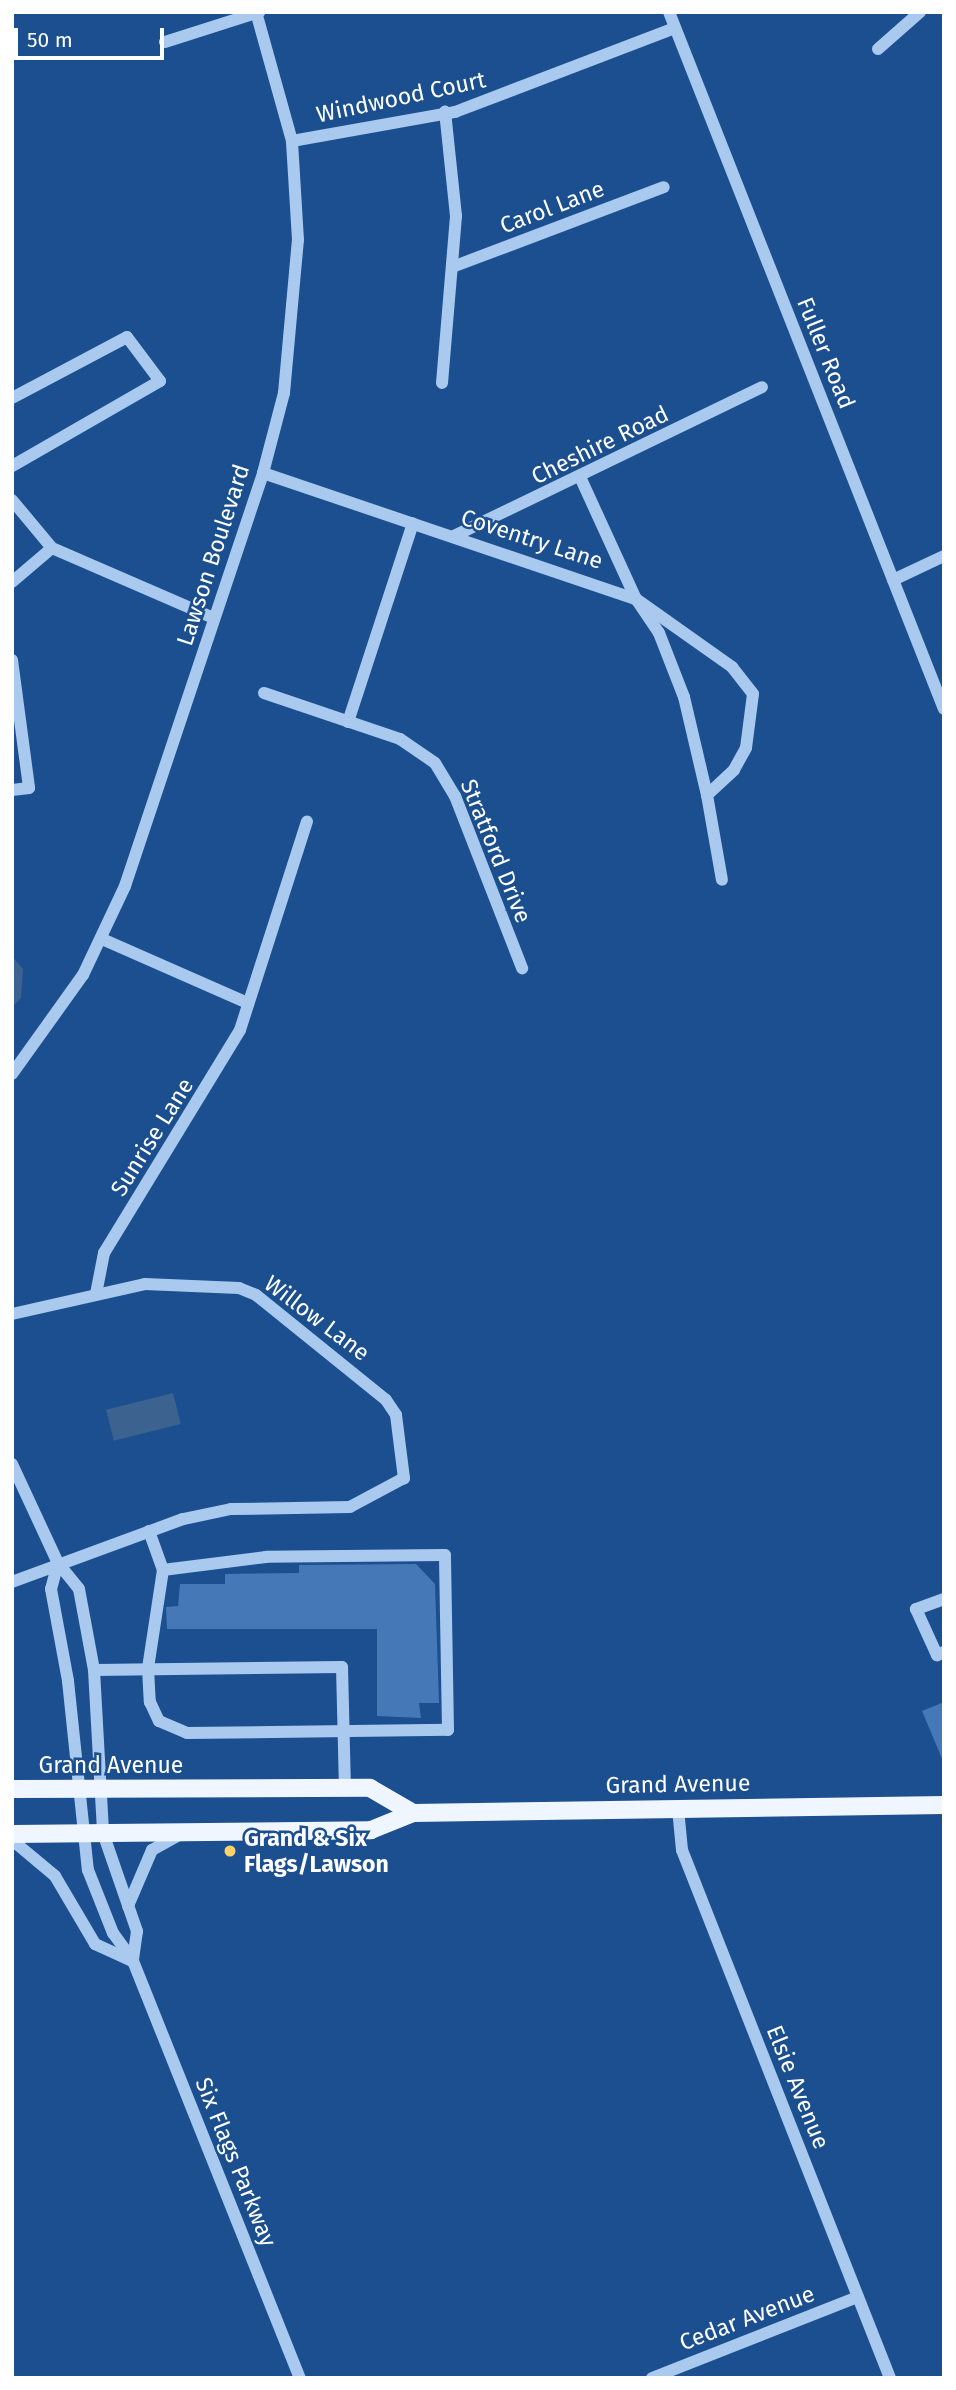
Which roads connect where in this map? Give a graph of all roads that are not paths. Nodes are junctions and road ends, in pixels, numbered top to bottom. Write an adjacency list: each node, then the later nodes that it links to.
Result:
1 (668, 12): 4 (street, Fuller Road)
2 (920, 12): 6 (street)
3 (257, 13): 5 (street); 8 (street, Lawson Boulevard)
4 (675, 28): 7 (street, Windwood Court); 22 (street, Fuller Road)
5 (164, 42)
6 (878, 48)
7 (445, 112): 8 (street, Windwood Court); 10 (street)
8 (292, 141): 15 (street, Lawson Boulevard)
9 (664, 187): 10 (street, Carol Lane)
10 (455, 266): 11 (street)
11 (442, 383)
12 (762, 387): 16 (street, Cheshire Road)
13 (12, 398): 14 (street)
14 (12, 466)
15 (263, 473): 18 (street); 25 (street, Lawson Boulevard)
16 (581, 480): 19 (street, Cheshire Road); 24 (street, Coventry Lane)
17 (12, 500): 20 (street)
18 (413, 523): 19 (street, Coventry Lane); 29 (street)
19 (454, 536): 24 (street, Coventry Lane)
20 (52, 548): 23 (street); 25 (street)
21 (944, 556): 22 (street)
22 (893, 580): 28 (street, Fuller Road)
23 (12, 582)
24 (636, 599): 31 (street, Coventry Lane); 31 (street, Coventry Lane)
25 (214, 618): 34 (street, Lawson Boulevard)
26 (12, 660): 30 (street)
27 (264, 693): 29 (street, Stratford Drive)
28 (944, 709)
29 (348, 722): 35 (street, Stratford Drive)
30 (12, 790)
31 (707, 795): 33 (street, Coventry Lane)
32 (307, 821): 36 (street, Sunrise Lane)
33 (722, 880)
34 (102, 939): 36 (street); 37 (street, Lawson Boulevard)
35 (522, 968)
36 (248, 1003): 38 (street, Sunrise Lane)
37 (12, 1074)
38 (96, 1294): 39 (street, Willow Lane); 41 (street, Willow Lane)
39 (12, 1314)
40 (14, 1470): 42 (street)
41 (149, 1531): 42 (street); 43 (street)
42 (58, 1563): 44 (street); 48 (street); 52 (street)
43 (163, 1570): 47 (street); 49 (street)
44 (12, 1582)
45 (944, 1599): 46 (street)
46 (944, 1653)
47 (148, 1668): 48 (street); 49 (street); 49 (street)
48 (94, 1670): 53 (street)
49 (344, 1730): 50 (street)
50 (345, 1788): 53 (main road, Grand Avenue); 56 (main road, Grand Avenue)
51 (12, 1789): 52 (main road, Grand Avenue)
52 (76, 1789): 53 (main road, Grand Avenue); 58 (street)
53 (101, 1789): 59 (street)
54 (944, 1805): 55 (main road, Grand Avenue)
55 (678, 1809): 56 (main road, Grand Avenue); 64 (street, Elsie Avenue)
56 (413, 1813): 57 (main road, Grand Avenue)
57 (185, 1832): 59 (main road, Grand Avenue); 62 (street)
58 (83, 1833): 59 (main road, Grand Avenue); 60 (main road, Grand Avenue); 63 (street, Six Flags Parkway)
59 (103, 1833): 62 (street, Six Flags Parkway)
60 (12, 1834)
61 (12, 1840): 63 (street)
62 (128, 1906): 63 (street, Six Flags Parkway)
63 (133, 1961): 65 (street, Six Flags Parkway)
64 (859, 2297): 66 (street, Cedar Avenue); 67 (street, Elsie Avenue)
65 (300, 2378)
66 (652, 2378)
67 (890, 2378)

